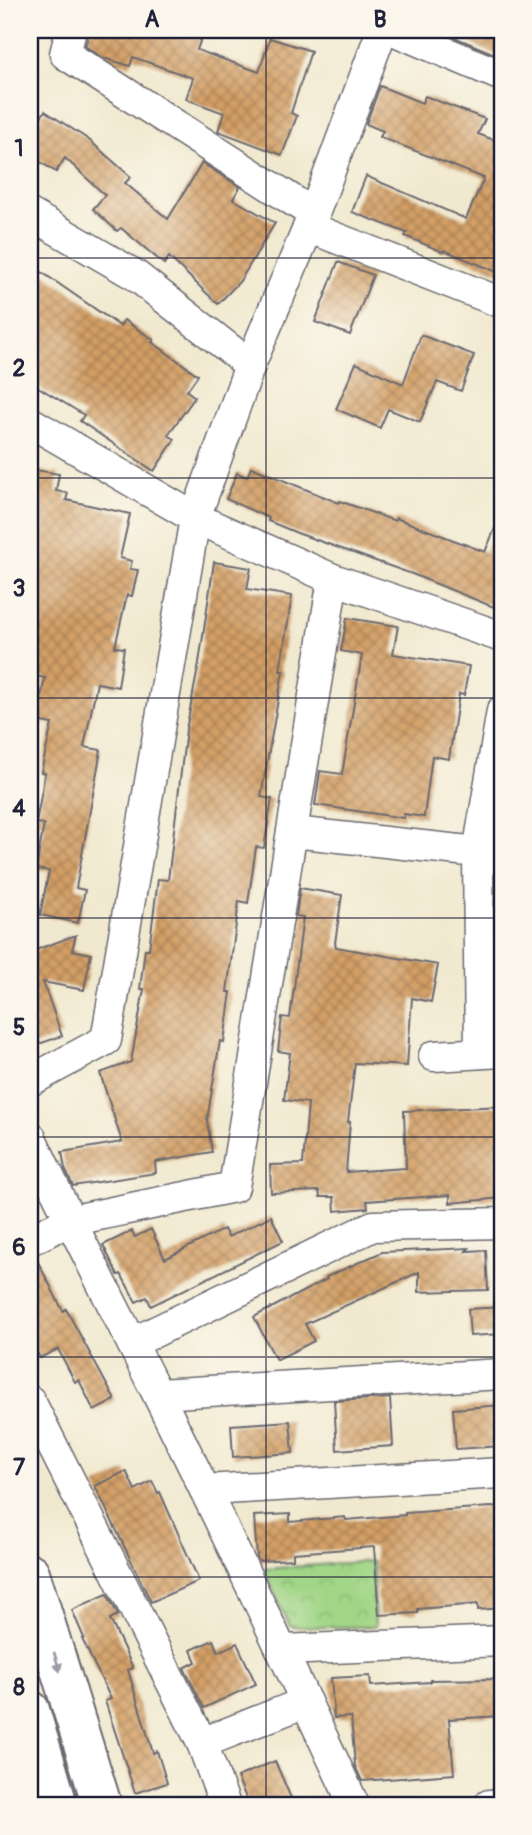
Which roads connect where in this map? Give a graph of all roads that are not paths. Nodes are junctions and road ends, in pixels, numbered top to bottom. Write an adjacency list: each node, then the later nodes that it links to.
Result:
1 (71, 30): 6 (street)
2 (382, 30): 6 (street)
3 (393, 30): 4 (street)
4 (502, 76)
5 (30, 214): 8 (street)
6 (311, 221): 7 (street); 8 (street)
7 (502, 303)
8 (250, 365): 10 (street)
9 (30, 422): 10 (street)
10 (195, 518): 11 (street); 18 (street)
11 (333, 579): 12 (street); 14 (street)
12 (502, 637)
13 (502, 711): 15 (street)
14 (293, 832): 15 (street); 20 (street)
15 (490, 856): 16 (street)
16 (491, 1053): 17 (street)
17 (434, 1056)
18 (30, 1081)
19 (30, 1136): 20 (street)
20 (69, 1221): 22 (street); 23 (street)
21 (502, 1223): 23 (street)
22 (30, 1240)
23 (132, 1343): 25 (street)
24 (502, 1374): 25 (street)
25 (158, 1394): 28 (street)
26 (30, 1401): 34 (street)
27 (502, 1473): 28 (street)
28 (205, 1490): 31 (street)
29 (30, 1573): 36 (street, one-way to 36)
30 (502, 1642): 31 (street)
31 (283, 1650): 32 (street)
32 (306, 1702): 34 (street); 38 (street)
33 (30, 1710): 35 (street)
34 (202, 1744): 37 (street)
35 (58, 1805)
36 (102, 1805)
37 (225, 1805)
38 (354, 1805)
39 (489, 1805): 40 (street)
40 (502, 1805)

